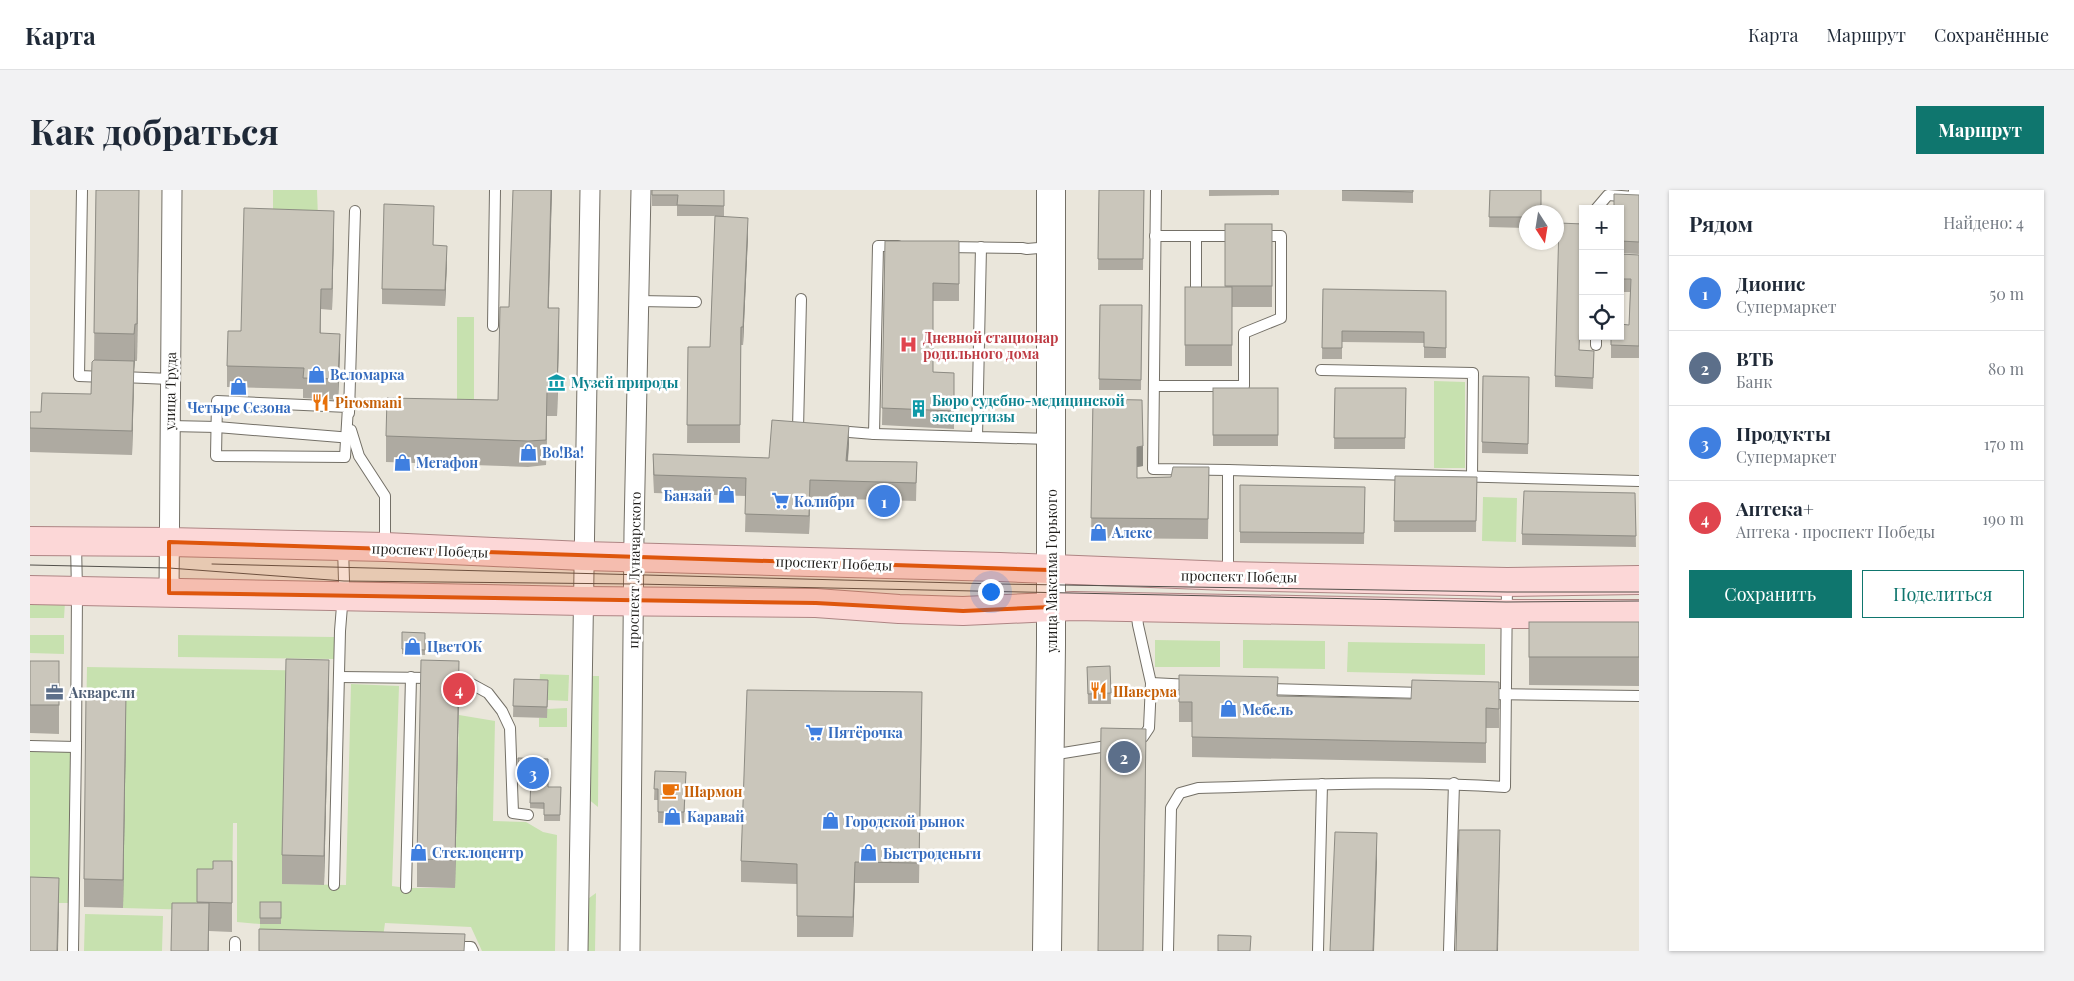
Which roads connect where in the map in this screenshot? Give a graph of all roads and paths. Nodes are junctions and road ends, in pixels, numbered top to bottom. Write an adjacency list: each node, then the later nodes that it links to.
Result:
1 (82, 190): 23 (lane)
2 (172, 190): 23 (street, улица Труда)
3 (496, 190): 21 (lane)
4 (590, 190): 40 (street)
5 (641, 190): 19 (street, проспект Луначарского)
6 (1052, 190): 16 (street, улица Максима Горького)
7 (1156, 190): 11 (lane)
8 (1636, 195): 9 (lane)
9 (1599, 205)
10 (355, 211): 25 (lane)
11 (1155, 236): 12 (lane); 24 (lane)
12 (1196, 236): 17 (lane); 24 (lane)
13 (906, 246): 28 (lane)
14 (934, 246): 15 (lane)
15 (981, 247): 16 (lane); 29 (lane)
16 (1051, 247): 31 (street, улица Максима Горького)
17 (1196, 292)
18 (801, 300): 28 (lane)
19 (639, 301): 20 (lane); 41 (street, проспект Луначарского)
20 (696, 302)
21 (493, 326)
22 (1321, 370): 33 (lane)
23 (170, 379): 26 (street, улица Труда)
24 (1154, 386): 32 (lane)
25 (348, 407): 27 (lane); 30 (lane)
26 (170, 426): 27 (lane); 37 (street, улица Труда)
27 (217, 428): 30 (lane); 30 (lane)
28 (874, 434): 29 (lane)
29 (977, 437): 31 (lane)
30 (349, 438): 39 (lane)
31 (1051, 439): 42 (street, улица Максима Горького)
32 (1228, 470): 33 (lane); 43 (lane)
33 (1472, 476): 34 (lane)
34 (1639, 480)
35 (30, 541): 36 (main road, проспект Победы)
36 (76, 542): 37 (main road, проспект Победы); 47 (lane)
37 (169, 542): 38 (main road, проспект Победы); 48 (street, улица Труда)
38 (343, 547): 39 (main road, проспект Победы); 49 (lane)
39 (385, 547): 40 (main road, проспект Победы)
40 (583, 556): 41 (main road, проспект Победы); 51 (street)
41 (634, 557): 42 (main road, проспект Победы); 50 (street, проспект Луначарского)
42 (1050, 570): 43 (main road, проспект Победы); 52 (street, улица Максима Горького)
43 (1228, 576): 45 (main road, проспект Победы)
44 (1639, 580): 45 (main road, проспект Победы)
45 (1507, 582): 54 (lane)
46 (30, 590): 47 (main road)
47 (77, 591): 48 (main road); 66 (lane)
48 (169, 593): 49 (main road)
49 (342, 596): 51 (main road); 56 (lane)
50 (634, 600): 51 (main road); 52 (main road); 77 (street, проспект Луначарского)
51 (582, 601): 76 (street)
52 (1051, 607): 53 (main road); 67 (street, улица Максима Горького)
53 (1136, 608): 54 (main road); 58 (lane)
54 (1507, 614): 55 (main road); 63 (lane)
55 (1639, 614)
56 (339, 677): 57 (lane); 71 (lane)
57 (411, 677): 70 (lane); 72 (lane)
58 (1151, 683): 59 (lane); 67 (lane)
59 (1201, 686)
60 (1250, 689): 61 (lane)
61 (1431, 693)
62 (1478, 694): 63 (lane)
63 (1507, 694): 64 (lane); 68 (lane)
64 (1639, 696)
65 (30, 746): 66 (lane)
66 (76, 747): 74 (lane)
67 (1050, 755): 78 (street, улица Максима Горького)
68 (1454, 783): 69 (lane); 81 (lane)
69 (1322, 784): 79 (lane); 80 (lane)
70 (528, 815)
71 (334, 885)
72 (406, 888)
73 (443, 946): 75 (lane)
74 (73, 951)
75 (473, 951)
76 (578, 951)
77 (630, 951)
78 (1047, 951)
79 (1168, 951)
80 (1318, 951)
81 (1449, 951)

